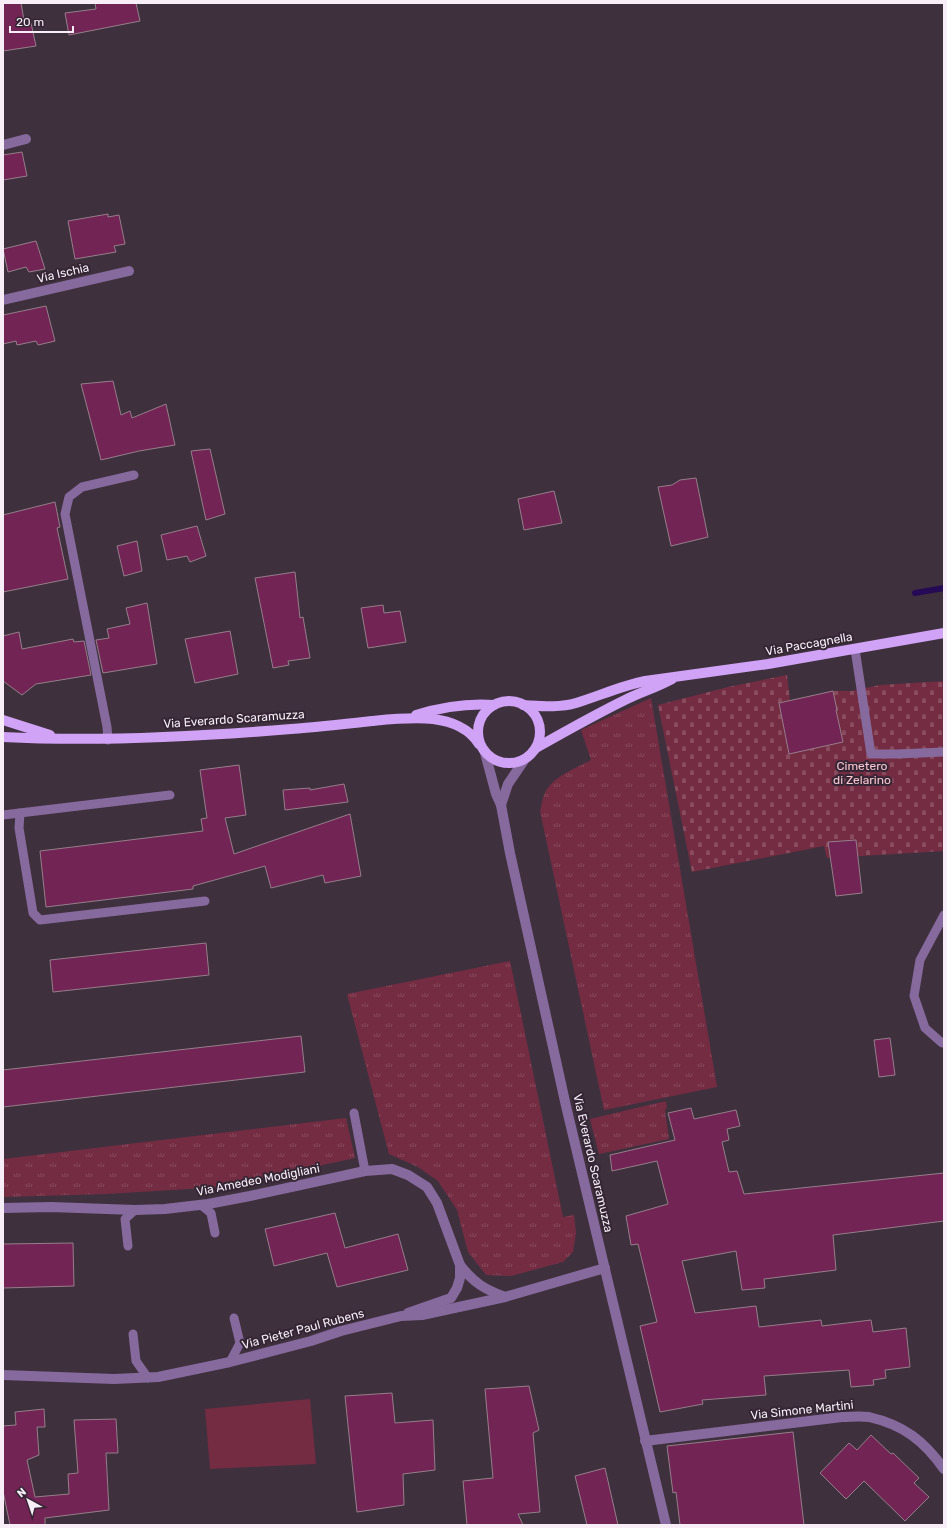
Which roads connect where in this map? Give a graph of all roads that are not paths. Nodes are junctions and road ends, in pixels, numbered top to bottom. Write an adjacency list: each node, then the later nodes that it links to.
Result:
1 (26, 139): 2 (street)
2 (3, 145)
3 (129, 271): 4 (street, Via Ischia)
4 (3, 300)
5 (134, 475): 15 (lane)
6 (944, 633): 7 (main road, Via Paccagnella)
7 (855, 649): 8 (main road, Via Paccagnella); 18 (lane)
8 (677, 676): 10 (main road, Via Paccagnella); 17 (main road, Via Paccagnella)
9 (494, 705): 10 (main road); 11 (main road, Via Everardo Scaramuzza); 16 (main road)
10 (523, 705): 17 (main road)
11 (411, 717): 15 (main road, Via Everardo Scaramuzza); 16 (main road, Via Everardo Scaramuzza)
12 (3, 720): 14 (main road, Via Everardo Scaramuzza)
13 (3, 737): 14 (main road, Via Everardo Scaramuzza)
14 (60, 738): 15 (main road, Via Everardo Scaramuzza)
15 (108, 740)
16 (479, 744): 19 (main road)
17 (536, 748): 20 (main road)
18 (944, 752)
19 (485, 753): 20 (main road); 22 (street, Via Everardo Scaramuzza)
20 (525, 759): 22 (street, Via Everardo Scaramuzza)
21 (170, 795): 23 (lane)
22 (501, 805): 36 (street, Via Everardo Scaramuzza)
23 (20, 813): 24 (lane); 25 (lane)
24 (3, 815)
25 (205, 901)
26 (944, 915): 27 (lane)
27 (942, 1043)
28 (354, 1113): 29 (lane)
29 (365, 1170): 30 (street, Via Amedeo Modigliani); 35 (street, Via Amedeo Modigliani)
30 (201, 1205): 32 (street, Via Amedeo Modigliani); 33 (lane)
31 (3, 1208): 32 (street, Via Amedeo Modigliani)
32 (135, 1210): 34 (lane)
33 (215, 1233)
34 (128, 1246)
35 (460, 1265): 37 (street, Via Amedeo Modigliani); 38 (street, Via Amedeo Modigliani)
36 (604, 1268): 37 (street, Via Pieter Paul Rubens); 44 (street, Via Everardo Scaramuzza)
37 (505, 1297): 38 (street, Via Pieter Paul Rubens)
38 (401, 1316): 41 (street, Via Pieter Paul Rubens)
39 (234, 1318): 41 (lane)
40 (133, 1334): 43 (lane)
41 (230, 1362): 43 (street, Via Pieter Paul Rubens)
42 (3, 1375): 43 (street, Via Pieter Paul Rubens)
43 (148, 1378)
44 (645, 1440): 45 (street, Via Simone Martini); 46 (street, Via Everardo Scaramuzza)
45 (944, 1469)
46 (666, 1525)

